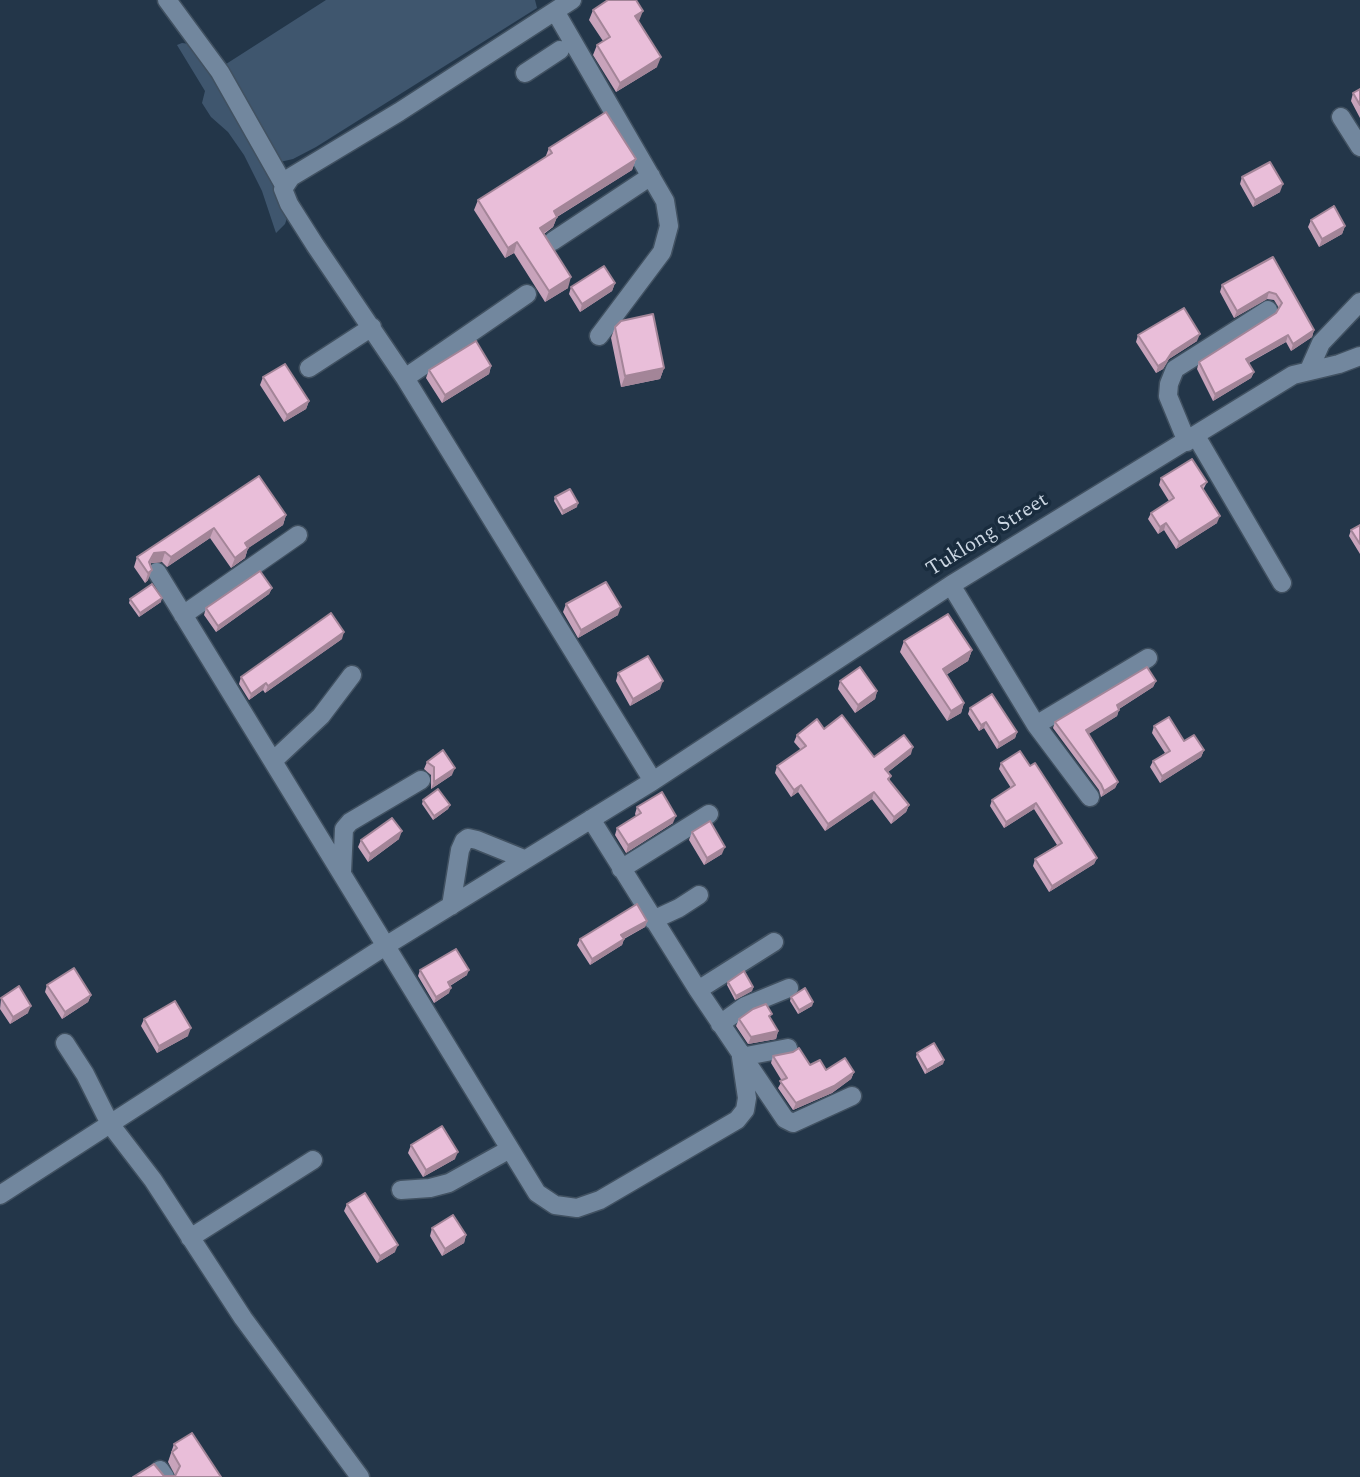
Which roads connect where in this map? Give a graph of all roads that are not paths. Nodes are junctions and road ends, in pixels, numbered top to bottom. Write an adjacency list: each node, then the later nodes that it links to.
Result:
1 (167, 0): 9 (street)
2 (572, 0): 3 (street)
3 (548, 8): 4 (street); 9 (street)
4 (567, 46): 5 (street); 8 (street)
5 (525, 73)
6 (1341, 117): 7 (street)
7 (1360, 147)
8 (651, 176): 10 (street); 15 (street)
9 (284, 186): 14 (street)
10 (553, 241)
11 (527, 294): 19 (street)
12 (1360, 302): 18 (street)
13 (1268, 310): 20 (street)
14 (372, 327): 17 (street); 19 (street)
15 (599, 336)
16 (1360, 356): 18 (street, Tuklong Street)
17 (309, 368)
18 (1309, 370): 20 (street, Tuklong Street)
19 (405, 378): 31 (street)
20 (1191, 439): 23 (street); 24 (street, Tuklong Street)
21 (298, 535): 25 (street)
22 (157, 572): 25 (street)
23 (1282, 583)
24 (951, 585): 28 (street); 31 (street, Tuklong Street)
25 (183, 615): 29 (street)
26 (1148, 658): 28 (street)
27 (352, 676): 29 (street)
28 (1037, 724): 32 (street)
29 (273, 761): 37 (street)
30 (421, 780): 37 (street)
31 (653, 781): 34 (street, Tuklong Street)
32 (1090, 797)
33 (709, 814): 36 (street)
34 (590, 819): 35 (street, Tuklong Street); 36 (street)
35 (524, 859): 39 (street, Tuklong Street); 39 (street)
36 (621, 869): 40 (street)
37 (342, 872): 42 (street)
38 (699, 895): 40 (street)
39 (451, 906): 42 (street, Tuklong Street)
40 (653, 920): 44 (street)
41 (774, 942): 44 (street)
42 (387, 945): 50 (street, Tuklong Street); 51 (street)
43 (789, 988): 45 (street)
44 (698, 990): 45 (street)
45 (720, 1024): 48 (street)
46 (65, 1043): 50 (street)
47 (788, 1048): 48 (street)
48 (741, 1057): 49 (street); 51 (street)
49 (852, 1096)
50 (110, 1124): 54 (street, Tuklong Street); 55 (street)
51 (510, 1149): 53 (street)
52 (313, 1160): 55 (street)
53 (401, 1190)
54 (0, 1195)
55 (190, 1238): 56 (street)
56 (360, 1477)

